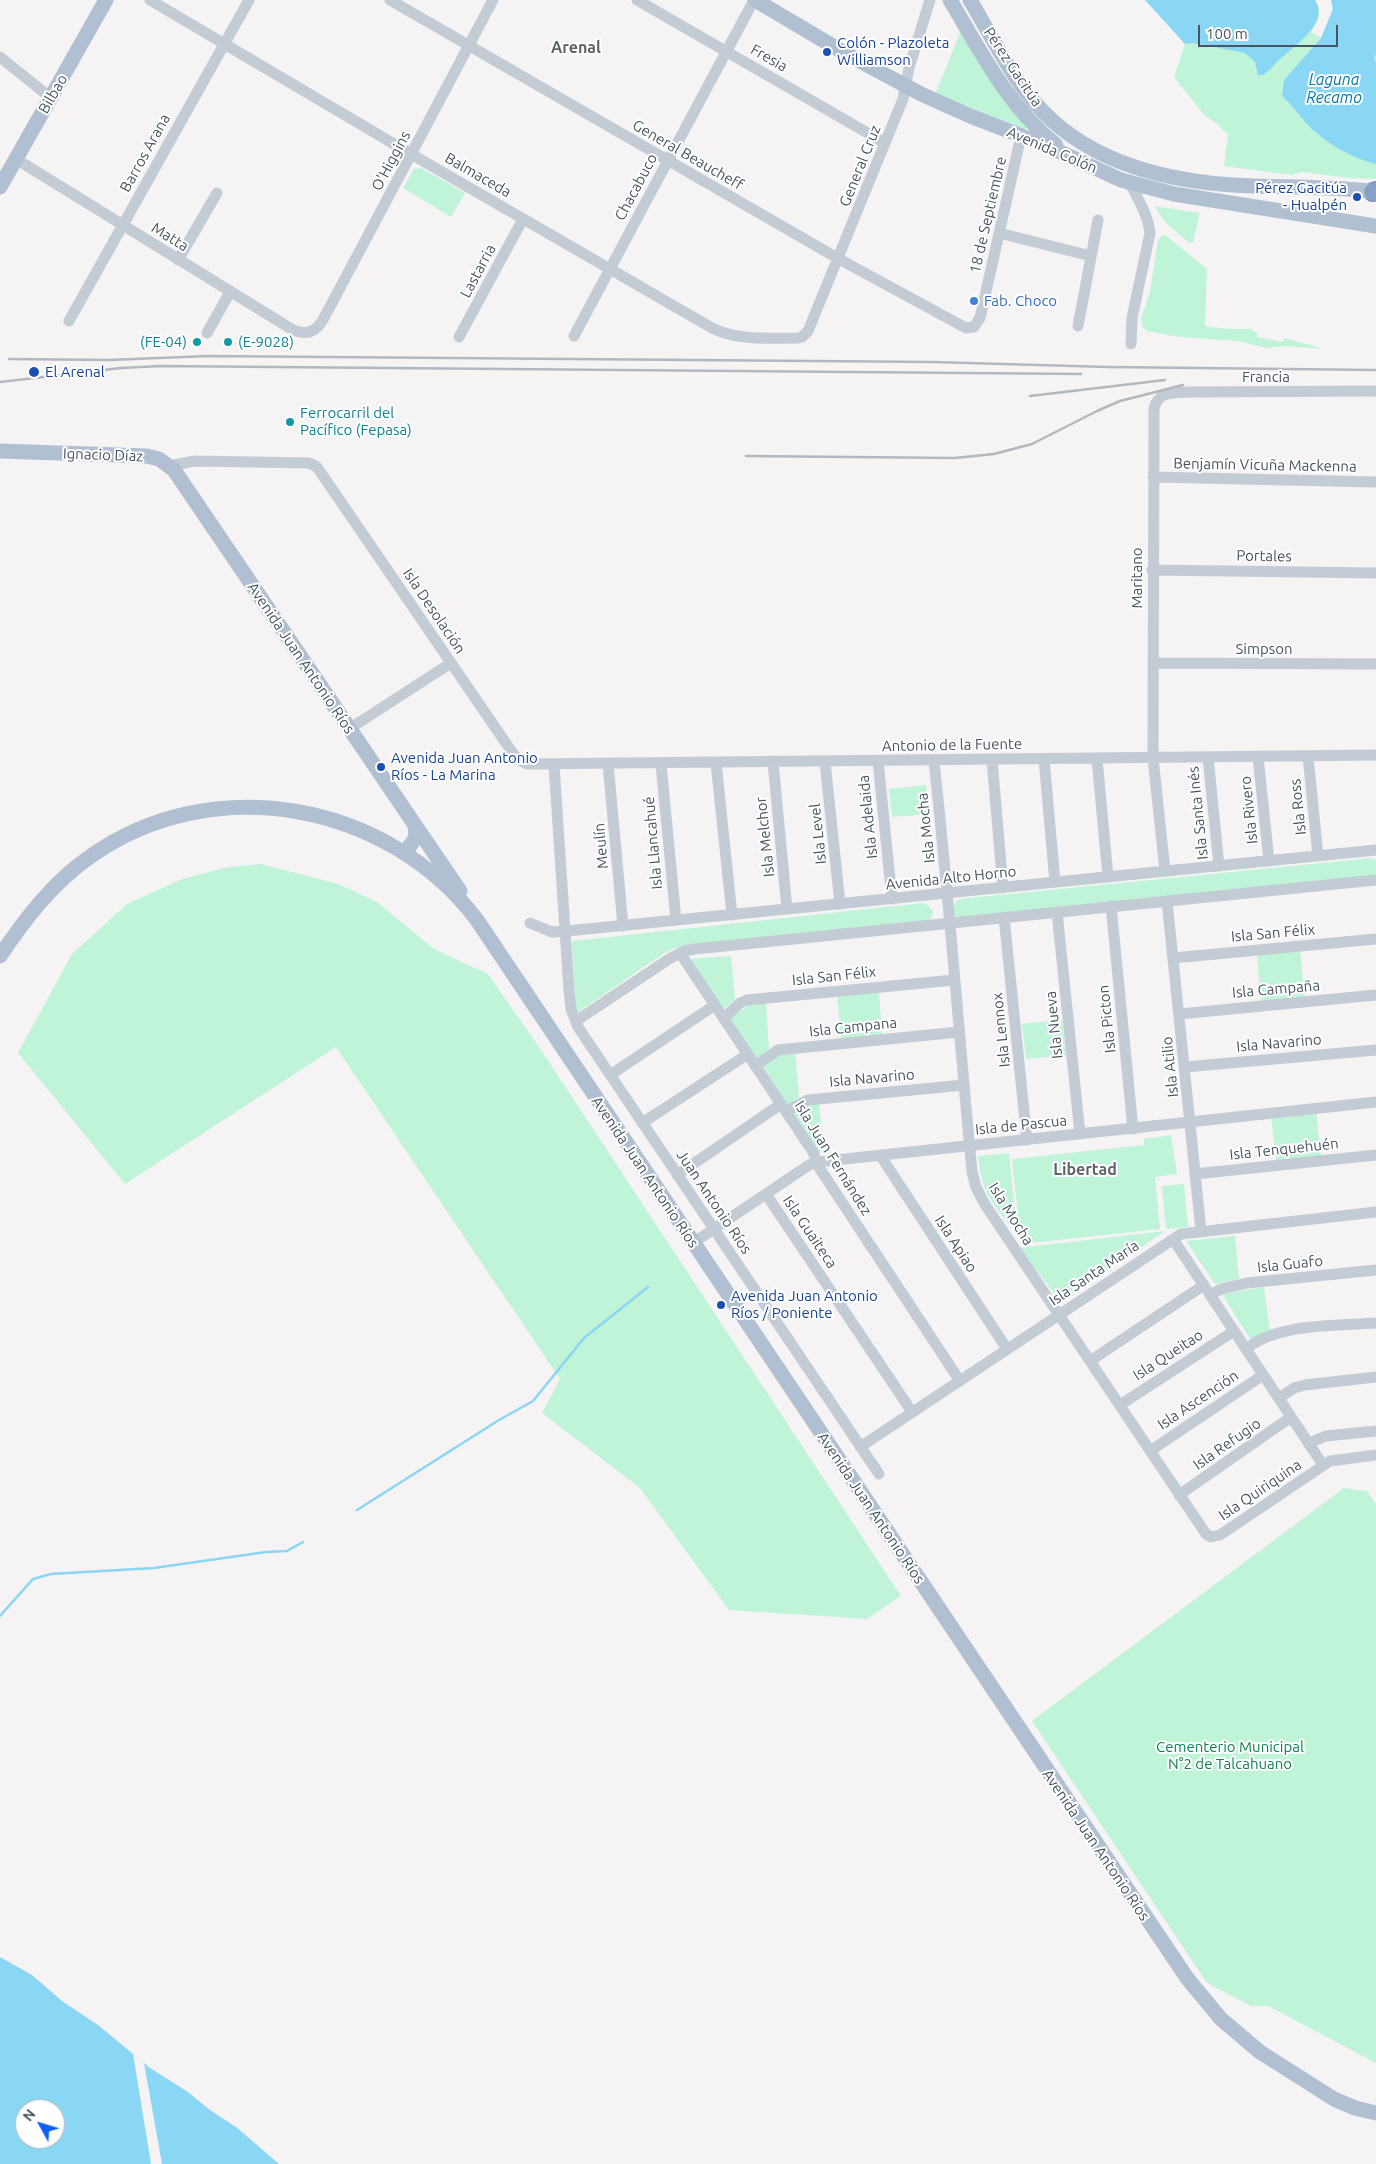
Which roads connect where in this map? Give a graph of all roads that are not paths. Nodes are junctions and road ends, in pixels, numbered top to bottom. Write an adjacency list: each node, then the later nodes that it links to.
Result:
1 (106, 0): 16 (main road, Bilbao)
2 (150, 0): 11 (street, Balmaceda)
3 (249, 0): 11 (street, Barros Arana)
4 (390, 0): 12 (street, General Beaucheff)
5 (493, 0): 12 (street, O'Higgins)
6 (637, 0): 13 (street, Fresia)
7 (754, 0): 13 (street, Chacabuco); 15 (main road, Avenida Colón)
8 (930, 0): 15 (street, General Cruz)
9 (950, 0): 23 (main road, Pérez Gacitúa)
10 (970, 0): 21 (main road, Pérez Gacitúa)
11 (224, 44): 19 (street, Balmaceda); 32 (street, Barros Arana)
12 (469, 45): 19 (street, O'Higgins); 22 (street, General Beaucheff)
13 (726, 51): 18 (street, Fresia); 22 (street, Chacabuco)
14 (0, 56): 16 (street)
15 (905, 86): 17 (main road, Avenida Colón); 18 (street, General Cruz)
16 (51, 98): 20 (main road, Bilbao)
17 (1022, 136): 23 (main road, Avenida Colón); 34 (street, 18 de Septiembre)
18 (885, 143): 36 (street, General Cruz)
19 (411, 154): 30 (street, Balmaceda); 43 (street, O'Higgins)
20 (16, 159): 25 (main road, Bilbao); 32 (street, Matta)
21 (1113, 159): 27 (main road, Avenida Colón)
22 (667, 160): 36 (street, General Beaucheff); 38 (street, Chacabuco)
23 (1080, 161): 24 (main road, Avenida Colón)
24 (1130, 183): 26 (main road, Avenida Colón); 29 (street)
25 (0, 187)
26 (1149, 188): 29 (street); 33 (main road, Avenida Colón)
27 (1375, 192)
28 (217, 193): 37 (street)
29 (1142, 203): 48 (street)
30 (523, 219): 38 (street, Balmaceda); 46 (street, Lastarria)
31 (1098, 220): 35 (street)
32 (122, 225): 37 (street, Matta); 40 (street, Barros Arana)
33 (1376, 226)
34 (1000, 233): 35 (street); 42 (street, 18 de Septiembre)
35 (1091, 256): 41 (street)
36 (839, 259): 42 (street, General Beaucheff); 47 (street, General Cruz)
37 (178, 260): 39 (street, Matta)
38 (609, 269): 45 (street, Chacabuco); 47 (street, Balmaceda)
39 (230, 292): 43 (street, Matta); 44 (street)
40 (69, 321)
41 (1078, 326)
42 (974, 327)
43 (310, 332)
44 (207, 333)
45 (574, 336)
46 (460, 337)
47 (802, 338)
48 (1131, 344)
49 (1376, 391): 50 (street, Francia)
50 (1157, 399): 53 (street, Maritano)
51 (0, 451): 52 (main road, Ignacio Díaz)
52 (169, 466): 57 (street, Isla Desolación); 60 (main road, Avenida Juan Antonio Ríos)
53 (1153, 478): 54 (street, Benjamín Vicuña Mackenna); 55 (street, Maritano)
54 (1376, 482)
55 (1152, 570): 56 (street, Portales); 58 (street, Maritano)
56 (1376, 573)
57 (451, 662): 60 (street); 74 (street, Isla Desolación)
58 (1153, 663): 59 (street, Simpson); 65 (street, Maritano)
59 (1376, 664)
60 (349, 729): 78 (main road, Avenida Juan Antonio Ríos)
61 (1376, 755): 62 (street, Antonio de la Fuente)
62 (1308, 756): 64 (street, Antonio de la Fuente); 81 (street, Isla Ross)
63 (1208, 757): 64 (street, Antonio de la Fuente); 65 (street, Antonio de la Fuente); 83 (street, Isla Santa Inés)
64 (1258, 757): 82 (street, Isla Rivero)
65 (1153, 758): 66 (street, Antonio de la Fuente); 84 (street)
66 (1097, 759): 68 (street, Antonio de la Fuente); 85 (street)
67 (992, 760): 68 (street, Antonio de la Fuente); 70 (street, Antonio de la Fuente); 88 (street)
68 (1044, 760): 87 (street)
69 (878, 761): 70 (street, Antonio de la Fuente); 72 (street, Antonio de la Fuente); 90 (street, Isla Adelaida)
70 (934, 761): 89 (street, Isla Mocha)
71 (773, 762): 72 (street, Antonio de la Fuente); 73 (street, Antonio de la Fuente); 94 (street, Isla Melchor)
72 (826, 762): 92 (street, Isla Level)
73 (716, 763): 76 (street, Antonio de la Fuente); 96 (street)
74 (527, 764): 77 (street, Antonio de la Fuente)
75 (608, 764): 76 (street, Antonio de la Fuente); 77 (street, Antonio de la Fuente); 102 (street, Meulín)
76 (661, 764): 99 (street, Isla Llancahué)
77 (554, 765): 103 (street)
78 (415, 825): 80 (main road); 98 (main road, Avenida Juan Antonio Ríos)
79 (1376, 850): 81 (street, Avenida Alto Horno)
80 (405, 853): 98 (main road); 106 (main road)
81 (1318, 856): 82 (street, Avenida Alto Horno)
82 (1269, 861): 83 (street, Avenida Alto Horno)
83 (1219, 866): 84 (street, Avenida Alto Horno)
84 (1165, 871): 85 (street, Avenida Alto Horno)
85 (1108, 877): 87 (street, Avenida Alto Horno)
86 (1376, 880): 91 (street)
87 (1055, 882): 88 (street, Avenida Alto Horno)
88 (1003, 888): 89 (street, Avenida Alto Horno)
89 (947, 893): 90 (street, Avenida Alto Horno); 101 (street, Isla Mocha)
90 (892, 899): 92 (street, Avenida Alto Horno)
91 (1168, 901): 93 (street); 107 (street, Isla Atilio)
92 (840, 904): 94 (street, Avenida Alto Horno)
93 (1111, 906): 95 (street); 125 (street, Isla Picton)
94 (787, 909): 96 (street, Avenida Alto Horno)
95 (1057, 912): 97 (street); 126 (street, Isla Nueva)
96 (732, 915): 99 (street, Avenida Alto Horno)
97 (1004, 917): 101 (street); 127 (street, Isla Lennox)
98 (477, 920): 139 (main road, Avenida Juan Antonio Ríos)
99 (676, 920): 102 (street, Avenida Alto Horno)
100 (530, 923): 103 (street, Avenida Alto Horno)
101 (949, 923): 105 (street); 108 (street, Isla Mocha)
102 (623, 926): 103 (street, Avenida Alto Horno)
103 (567, 931): 113 (street, Juan Antonio Ríos)
104 (1376, 939): 107 (street, Isla San Félix)
105 (680, 953): 110 (street, Isla Juan Fernández); 113 (street)
106 (0, 956)
107 (1173, 958): 111 (street, Isla Atilio)
108 (954, 980): 112 (street, Isla San Félix); 114 (street, Isla Mocha)
109 (1376, 995): 111 (street, Isla Campaña)
110 (715, 1005): 112 (street, Isla Juan Fernández); 119 (street)
111 (1179, 1014): 118 (street, Isla Atilio)
112 (724, 1018): 116 (street, Isla Juan Fernández)
113 (576, 1021): 119 (street, Juan Antonio Ríos)
114 (959, 1032): 117 (street, Isla Campana); 120 (street, Isla Mocha)
115 (1376, 1050): 118 (street, Isla Navarino)
116 (748, 1054): 117 (street, Isla Juan Fernández); 123 (street)
117 (756, 1066): 122 (street, Isla Juan Fernández)
118 (1184, 1066): 124 (street, Isla Atilio)
119 (610, 1075): 123 (street, Juan Antonio Ríos)
120 (964, 1085): 122 (street, Isla Navarino); 128 (street, Isla Mocha)
121 (1376, 1102): 124 (street, Isla de Pascua)
122 (784, 1108): 131 (street, Isla Juan Fernández); 133 (street, Isla Navarino)
123 (642, 1123): 133 (street, Juan Antonio Ríos)
124 (1190, 1123): 125 (street, Isla de Pascua); 132 (street, Isla Atilio)
125 (1133, 1129): 126 (street, Isla de Pascua)
126 (1080, 1134): 127 (street, Isla de Pascua)
127 (1027, 1140): 128 (street, Isla de Pascua)
128 (970, 1146): 129 (street, Isla de Pascua); 142 (street, Isla Mocha)
129 (880, 1155): 131 (street, Isla de Pascua); 145 (street, Isla Apiao)
130 (1376, 1155): 132 (street, Isla Tenquehuén)
131 (817, 1162): 134 (street, Isla de Pascua); 150 (street, Isla Juan Fernández)
132 (1196, 1174): 137 (street, Isla Atilio)
133 (677, 1175): 136 (street, Juan Antonio Ríos)
134 (766, 1194): 136 (street, Isla de Pascua); 153 (street, Isla Guaiteca)
135 (1376, 1212): 137 (street, Isla Santa María)
136 (714, 1229): 139 (street, Isla de Pascua); 157 (street, Juan Antonio Ríos)
137 (1201, 1231): 138 (street, Isla Santa María)
138 (1173, 1239): 141 (street); 142 (street, Isla Santa María)
139 (693, 1243): 164 (main road, Avenida Juan Antonio Ríos)
140 (1376, 1270): 141 (street, Isla Guafo)
141 (1207, 1290): 144 (street); 147 (street, Isla Guafo)
142 (1059, 1314): 145 (street, Isla Santa María); 147 (street, Isla Mocha)
143 (1376, 1323): 146 (street)
144 (1234, 1330): 146 (street); 152 (street, Isla Queitao)
145 (1007, 1349): 150 (street, Isla Santa María)
146 (1246, 1349): 148 (street)
147 (1090, 1361): 152 (street, Isla Mocha)
148 (1263, 1374): 151 (street); 158 (street, Isla Ascención)
149 (1376, 1377): 151 (street)
150 (960, 1380): 153 (street, Isla Santa María)
151 (1278, 1398): 154 (street)
152 (1120, 1406): 158 (street, Isla Mocha)
153 (912, 1412): 157 (street, Isla Santa María)
154 (1291, 1417): 156 (street); 162 (street, Isla Refugio)
155 (1376, 1431): 156 (street, Isla Quiriquina)
156 (1309, 1443): 160 (street)
157 (860, 1447): 161 (street, Juan Antonio Ríos)
158 (1150, 1451): 162 (street, Isla Mocha)
159 (1376, 1455): 160 (street, Isla Quiriquina)
160 (1323, 1465): 163 (street, Isla Quiriquina)
161 (879, 1474)
162 (1179, 1495): 163 (street, Isla Mocha)
163 (1211, 1537)
164 (1292, 2072): 165 (main road, Avenida Juan Antonio Ríos); 166 (main road, Avenida Juan Antonio Ríos)
165 (1376, 2104)
166 (1376, 2113)

